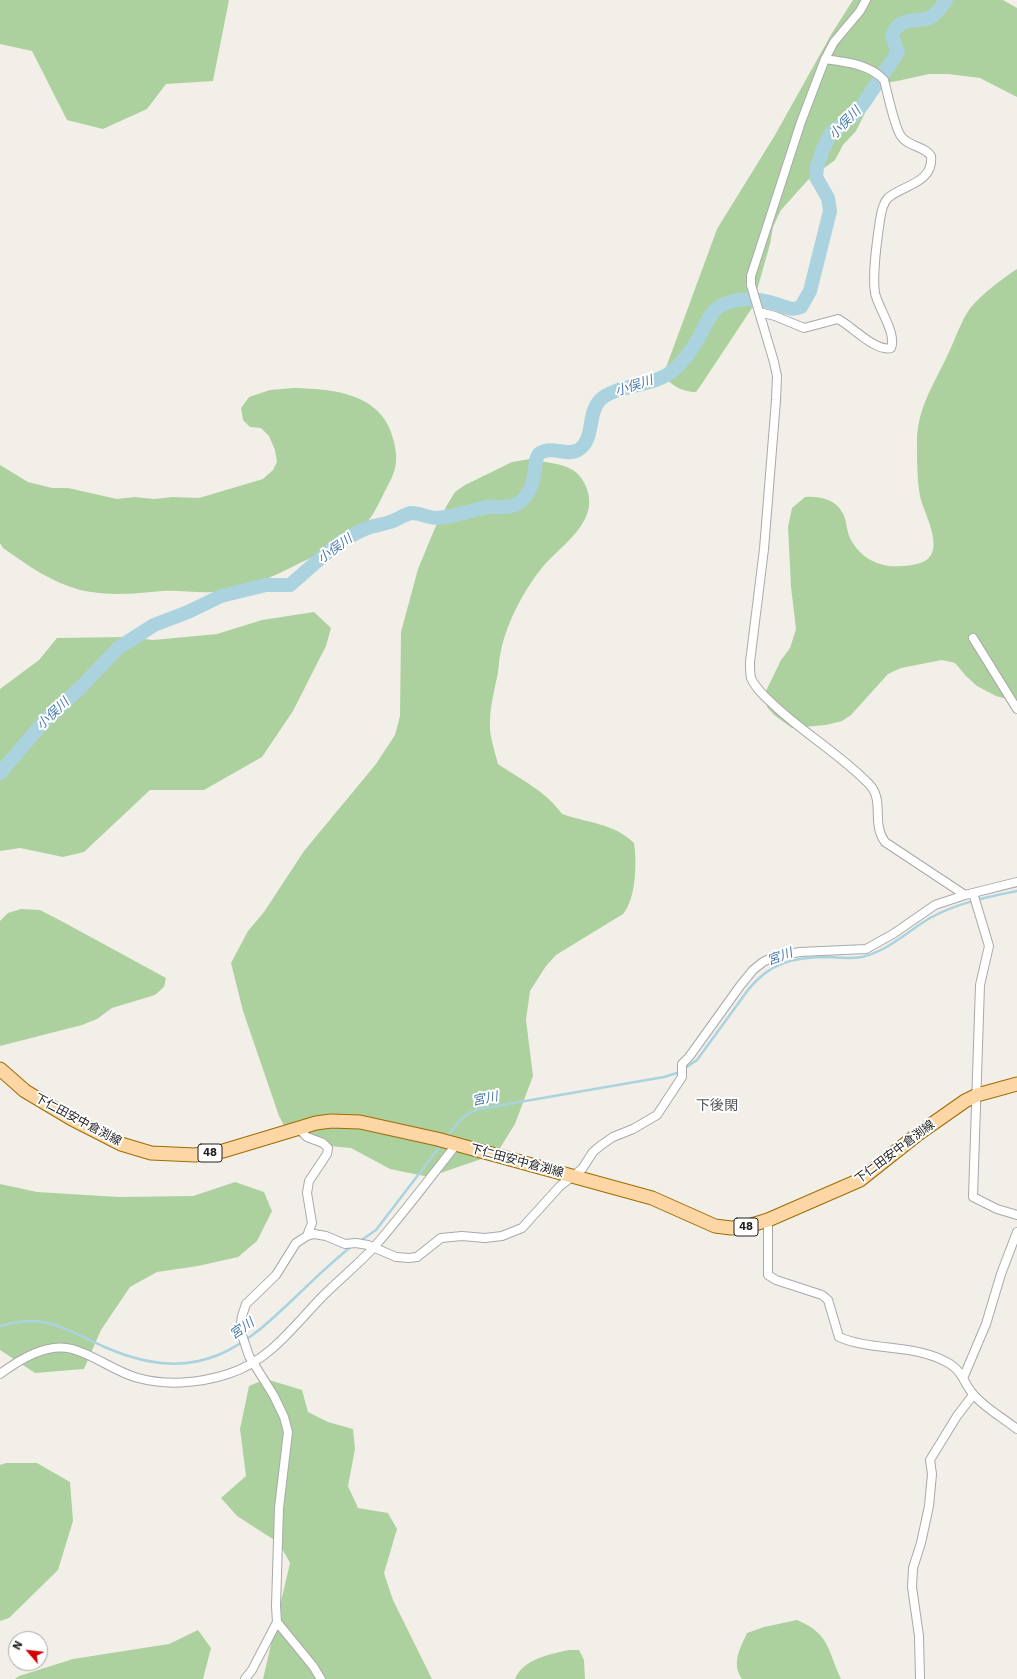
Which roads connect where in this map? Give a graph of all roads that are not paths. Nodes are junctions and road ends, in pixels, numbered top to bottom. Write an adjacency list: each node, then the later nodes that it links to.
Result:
1 (866, 0): 2 (street)
2 (825, 59): 3 (street); 3 (street)
3 (759, 312): 8 (street)
4 (973, 638): 5 (street)
5 (1017, 709)
6 (1017, 882): 7 (street)
7 (974, 893): 8 (street); 11 (street)
8 (965, 895): 14 (street)
9 (0, 1069): 12 (main road, 下仁田安中倉渕線 / 48)
10 (1017, 1084): 11 (main road, 下仁田安中倉渕線 / 48)
11 (977, 1095): 15 (street); 16 (main road, 下仁田安中倉渕線 / 48)
12 (299, 1129): 13 (main road, 下仁田安中倉渕線 / 48); 18 (street)
13 (453, 1144): 14 (main road, 下仁田安中倉渕線 / 48); 19 (street)
14 (573, 1177): 16 (main road, 下仁田安中倉渕線 / 48); 19 (street)
15 (1017, 1215)
16 (768, 1220): 22 (street)
17 (1017, 1232): 22 (street)
18 (307, 1236): 19 (street); 20 (street)
19 (371, 1246): 20 (street)
20 (251, 1360): 21 (street); 25 (street)
21 (0, 1374)
22 (964, 1376): 23 (street)
23 (973, 1395): 24 (street); 28 (street)
24 (1017, 1429)
25 (277, 1622): 26 (street); 27 (street)
26 (245, 1679)
27 (321, 1679)
28 (920, 1679)

